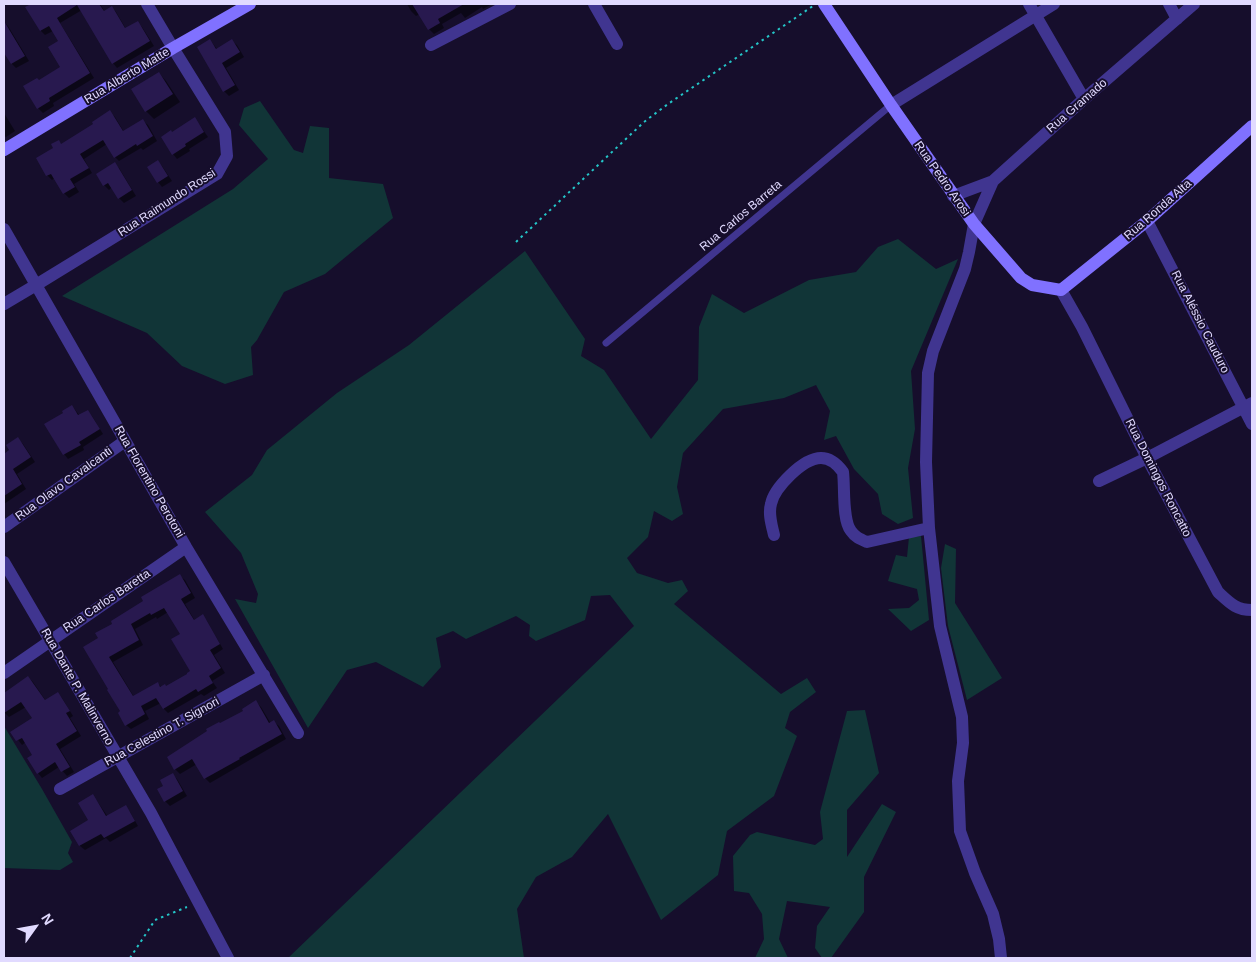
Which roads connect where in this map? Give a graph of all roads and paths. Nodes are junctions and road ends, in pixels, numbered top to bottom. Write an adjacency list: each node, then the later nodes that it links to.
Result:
1 (147, 4): 14 (street, Rua Raimundo Rossi)
2 (250, 4): 14 (street, Rua Alberto Matte)
3 (510, 4): 13 (street)
4 (594, 4): 12 (street)
5 (817, 4): 24 (path)
6 (824, 4): 16 (street, Rua Pedro Arosi)
7 (1054, 4): 10 (street)
8 (1169, 4): 11 (street)
9 (1194, 4): 11 (street, Rua Gramado)
10 (1033, 9): 15 (street); 16 (street)
11 (1177, 19): 15 (street, Rua Gramado)
12 (617, 44)
13 (431, 45)
14 (173, 48): 18 (street, Rua Alberto Matte); 25 (street, Rua Raimundo Rossi)
15 (1084, 99): 19 (street, Rua Gramado)
16 (891, 105): 20 (street, Rua Pedro Arosi); 28 (lane, Rua Carlos Barreta)
17 (1252, 126): 21 (street, Rua Ronda Alta)
18 (4, 150)
19 (992, 181): 20 (street, Rua Gramado); 22 (street)
20 (953, 196): 22 (street, Rua Pedro Arosi)
21 (1147, 221): 26 (street, Rua Ronda Alta); 29 (street, Rua Aléssio Cauduro)
22 (974, 224): 26 (street, Rua Pedro Arosi); 35 (street)
23 (4, 229): 25 (street, Rua Florentino Perotoni)
24 (516, 242)
25 (36, 285): 27 (street, Rua Raimundo Rossi); 31 (street, Rua Florentino Perotoni)
26 (1061, 290): 32 (street, Rua Domingos Roncatto)
27 (4, 304)
28 (606, 343)
29 (1248, 405): 30 (street, Rua Aléssio Cauduro); 32 (street)
30 (1252, 424)
31 (125, 441): 34 (street, Rua Olavo Cavalcanti); 37 (street, Rua Florentino Perotoni)
32 (1147, 458): 33 (street); 39 (street, Rua Domingos Roncatto)
33 (1099, 481)
34 (4, 527)
35 (929, 528): 36 (street); 49 (street)
36 (774, 535)
37 (186, 547): 40 (street, Rua Carlos Baretta); 42 (street, Rua Florentino Perotoni)
38 (4, 562): 40 (street, Rua Dante P. Malinverno)
39 (1252, 610)
40 (50, 641): 41 (street, Rua Carlos Baretta); 44 (street, Rua Dante P. Malinverno)
41 (4, 673)
42 (264, 676): 43 (street, Rua Florentino Perotoni); 44 (street, Rua Celestino T. Signori)
43 (298, 733)
44 (118, 757): 45 (street, Rua Celestino T. Signori); 46 (street, Rua Dante P. Malinverno)
45 (60, 788)
46 (199, 903): 47 (path); 48 (street, Rua Dante P. Malinverno)
47 (130, 958)
48 (228, 958)
49 (1001, 958)

